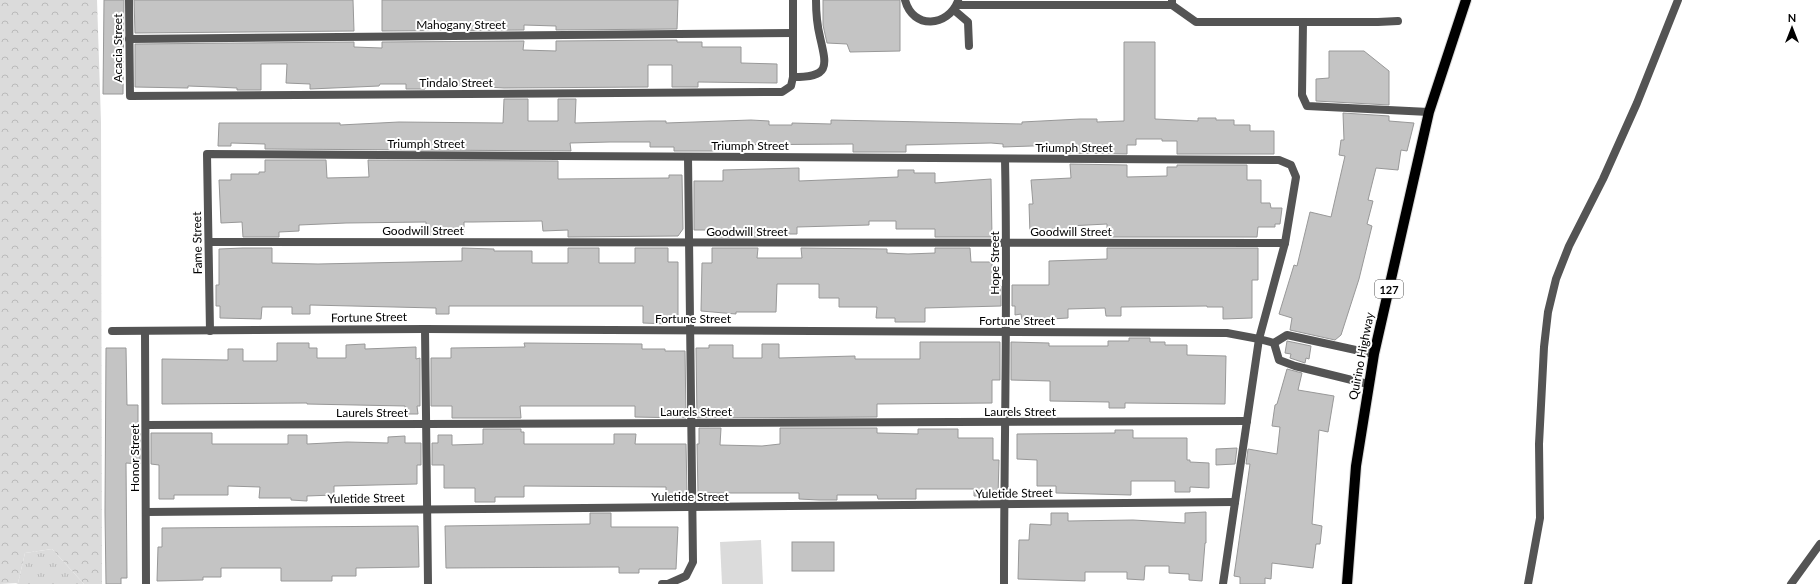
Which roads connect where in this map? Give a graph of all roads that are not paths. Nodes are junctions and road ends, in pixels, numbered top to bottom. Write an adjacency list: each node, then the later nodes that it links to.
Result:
1 (129, 0): 12 (street, Acacia Street)
2 (793, 0): 11 (street)
3 (816, 0): 14 (street)
4 (905, 0): 8 (street)
5 (1466, 0): 16 (main road, Quirino Highway / 127)
6 (1678, 0): 51 (street)
7 (1172, 2): 8 (street); 10 (street)
8 (956, 5): 13 (street)
9 (1398, 21): 10 (street)
10 (1303, 22): 16 (street)
11 (793, 33): 12 (street, Mahogany Street); 14 (street)
12 (129, 39): 15 (street, Acacia Street)
13 (969, 46)
14 (793, 77): 15 (street, Tindalo Street)
15 (130, 96)
16 (1429, 112): 32 (main road, Quirino Highway / 127)
17 (208, 154): 18 (street, Triumph Street); 20 (street, Fame Street)
18 (688, 157): 19 (street, Triumph Street); 22 (street)
19 (1005, 159): 21 (street, Hope Street); 23 (street, Triumph Street)
20 (209, 242): 22 (street, Goodwill Street); 28 (street, Fame Street)
21 (1007, 242): 22 (street, Goodwill Street); 23 (street, Goodwill Street); 29 (street, Hope Street)
22 (690, 243): 25 (street)
23 (1284, 243): 30 (street)
24 (425, 329): 25 (street, Fortune Street); 28 (street, Fortune Street); 37 (street)
25 (691, 330): 29 (street, Fortune Street); 35 (street)
26 (112, 331): 27 (street, Fortune Street)
27 (145, 331): 28 (street, Fortune Street); 38 (street, Honor Street)
28 (210, 331)
29 (1005, 331): 30 (street, Fortune Street); 36 (street, Hope Street)
30 (1259, 339): 31 (street, Fortune Street); 34 (street)
31 (1274, 343): 32 (street); 33 (street)
32 (1374, 354): 33 (main road, Quirino Highway / 127)
33 (1368, 384): 50 (main road, Quirino Highway / 127)
34 (1247, 421): 36 (street, Laurels Street); 39 (street)
35 (692, 423): 36 (street, Laurels Street); 37 (street, Laurels Street); 41 (street)
36 (1004, 423): 40 (street, Hope Street)
37 (427, 424): 38 (street, Laurels Street); 42 (street)
38 (146, 425): 43 (street, Honor Street)
39 (1235, 502): 40 (street, Yuletide Street); 49 (street)
40 (1004, 505): 41 (street, Yuletide Street); 48 (street, Hope Street)
41 (693, 508): 42 (street, Yuletide Street); 47 (street)
42 (428, 510): 43 (street, Yuletide Street); 46 (street)
43 (146, 512): 45 (street, Honor Street)
44 (1820, 544): 52 (street)
45 (146, 584)
46 (428, 584)
47 (662, 584)
48 (1004, 584)
49 (1223, 584)
50 (1347, 584)
51 (1528, 584)
52 (1791, 584)

